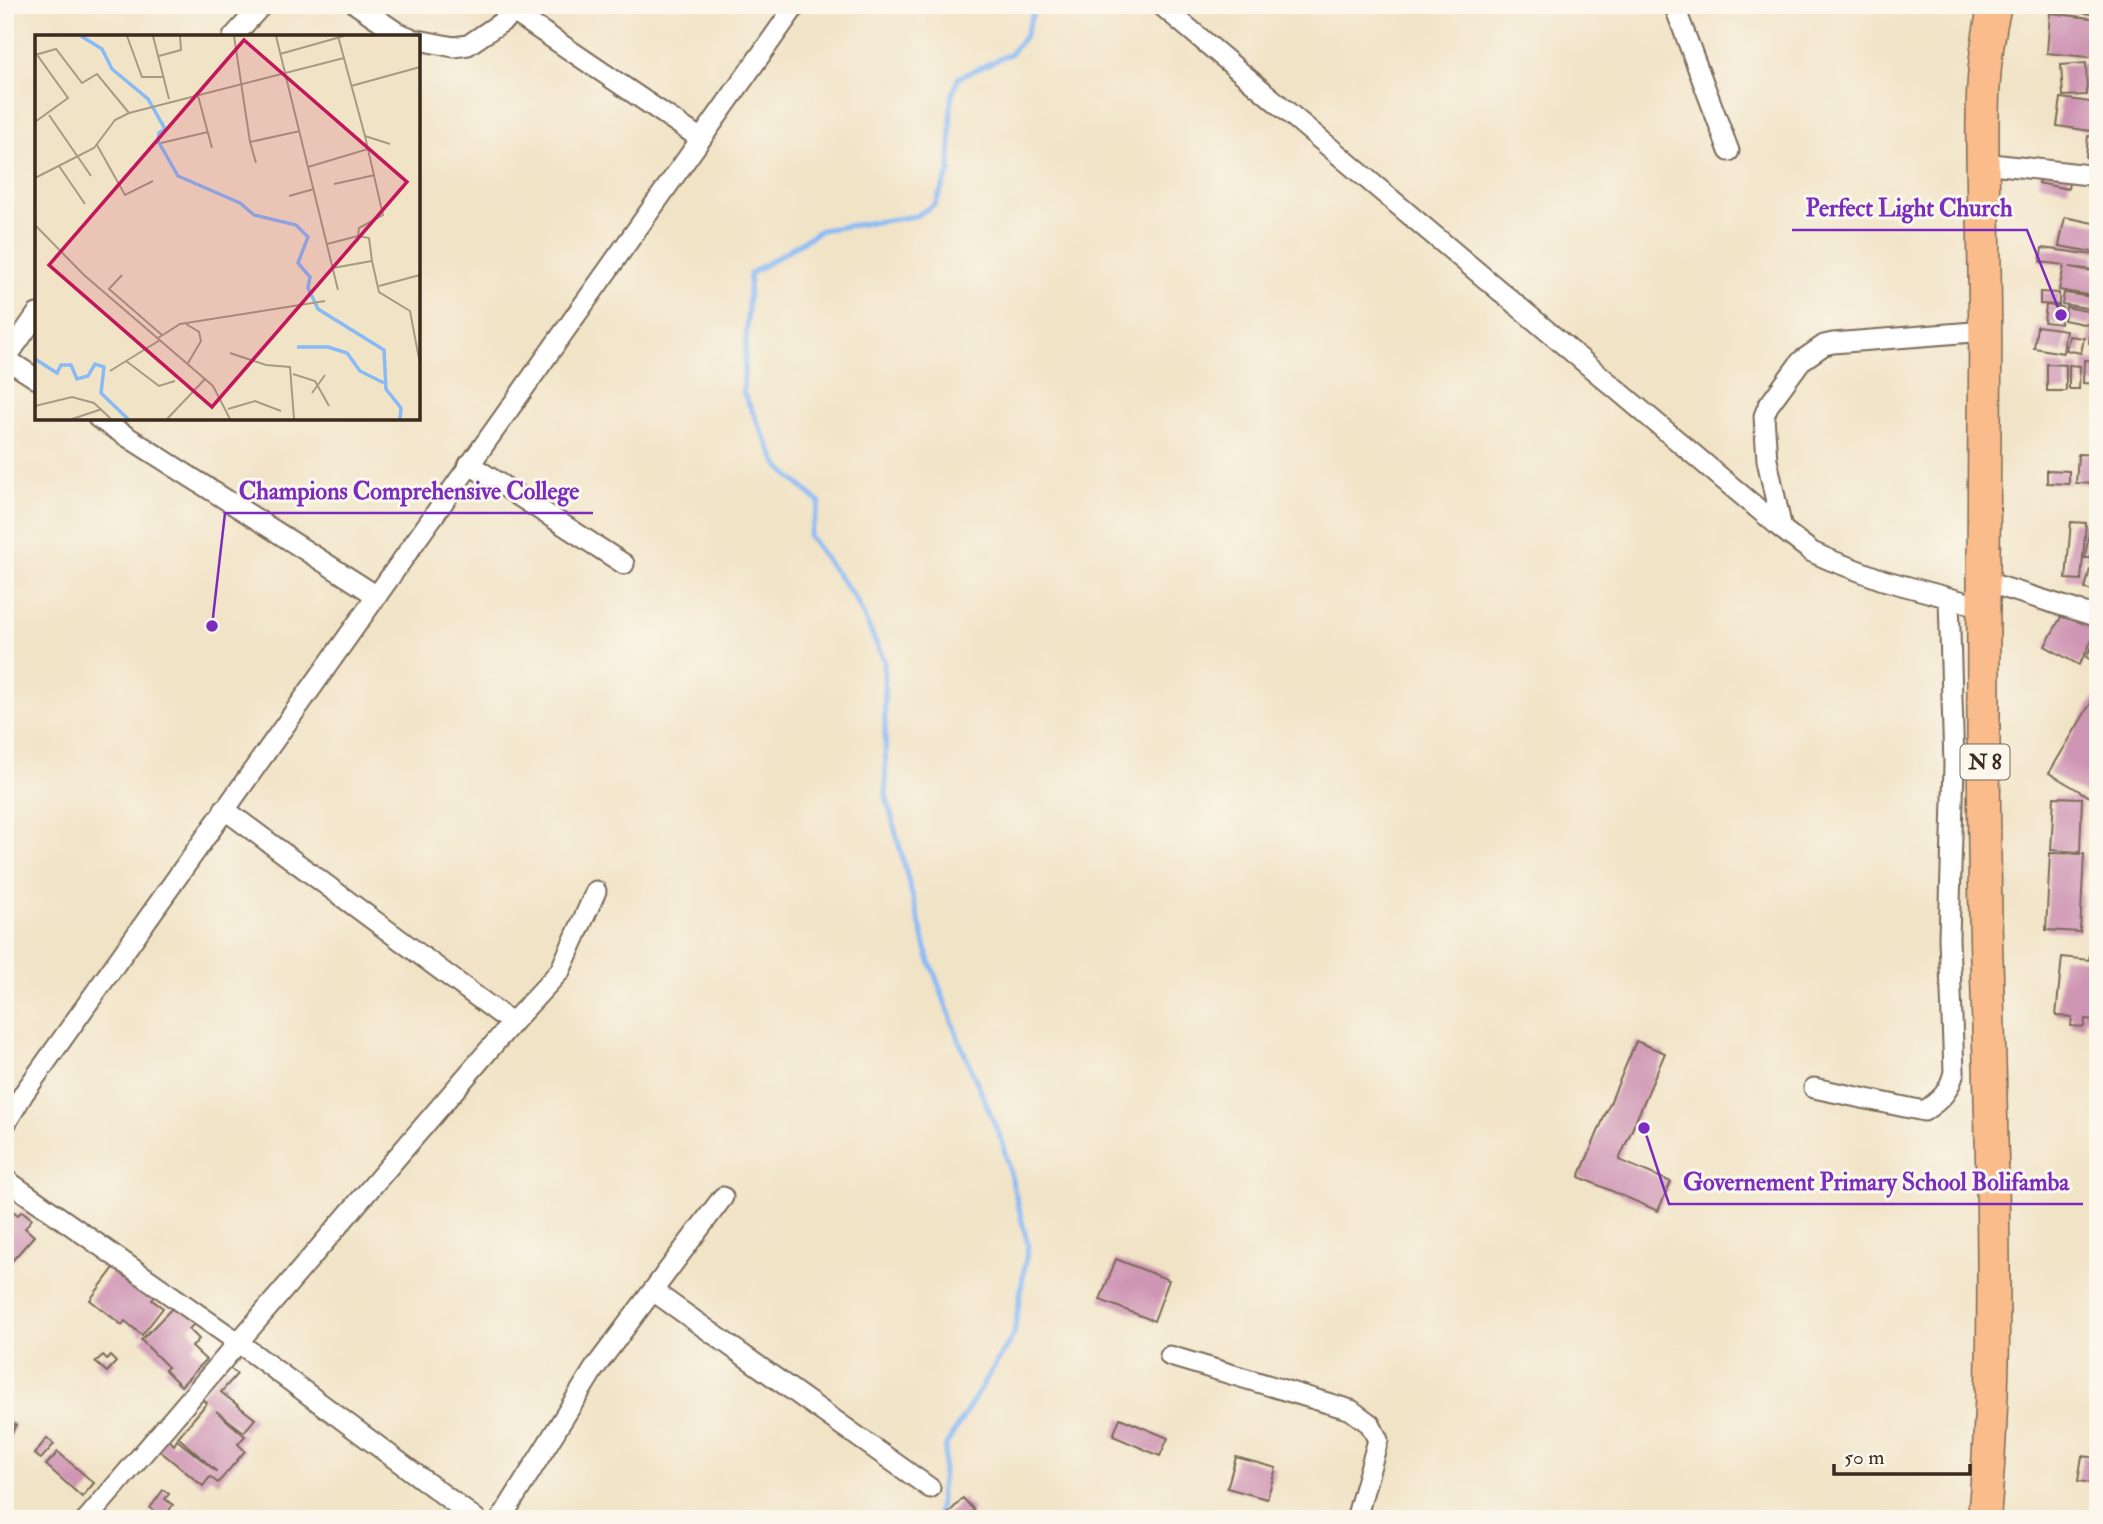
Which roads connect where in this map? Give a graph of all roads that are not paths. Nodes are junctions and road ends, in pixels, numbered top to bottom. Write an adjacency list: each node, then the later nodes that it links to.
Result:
1 (262, 5): 8 (street)
2 (357, 5): 9 (street)
3 (796, 5): 11 (street)
4 (1161, 5): 21 (street)
5 (1674, 5): 12 (street)
6 (1995, 5): 13 (highway, N 8)
7 (512, 9): 10 (street); 11 (street)
8 (235, 35)
9 (405, 35)
10 (420, 40)
11 (701, 139): 20 (street)
12 (1729, 151)
13 (1983, 163): 14 (street); 16 (highway, N 8)
14 (2098, 176)
15 (35, 317): 17 (street)
16 (1986, 331): 21 (street); 23 (highway, N 8)
17 (6, 359): 18 (street)
18 (35, 378)
19 (102, 420): 24 (street)
20 (469, 464): 22 (street); 24 (street)
21 (1782, 528): 25 (street)
22 (624, 564)
23 (1983, 594): 25 (street); 26 (street); 42 (highway, N 8)
24 (377, 596): 27 (street)
25 (1949, 598): 30 (street)
26 (2098, 617)
27 (224, 810): 29 (street); 31 (street)
28 (596, 891): 29 (street)
29 (512, 1023): 35 (street)
30 (1814, 1088)
31 (5, 1125)
32 (5, 1179): 35 (street)
33 (723, 1197): 34 (street)
34 (653, 1291): 37 (street); 40 (street)
35 (239, 1343): 38 (street); 39 (street)
36 (1170, 1356): 41 (street)
37 (930, 1488)
38 (88, 1519)
39 (476, 1519)
40 (501, 1519)
41 (1356, 1519)
42 (1984, 1519)

